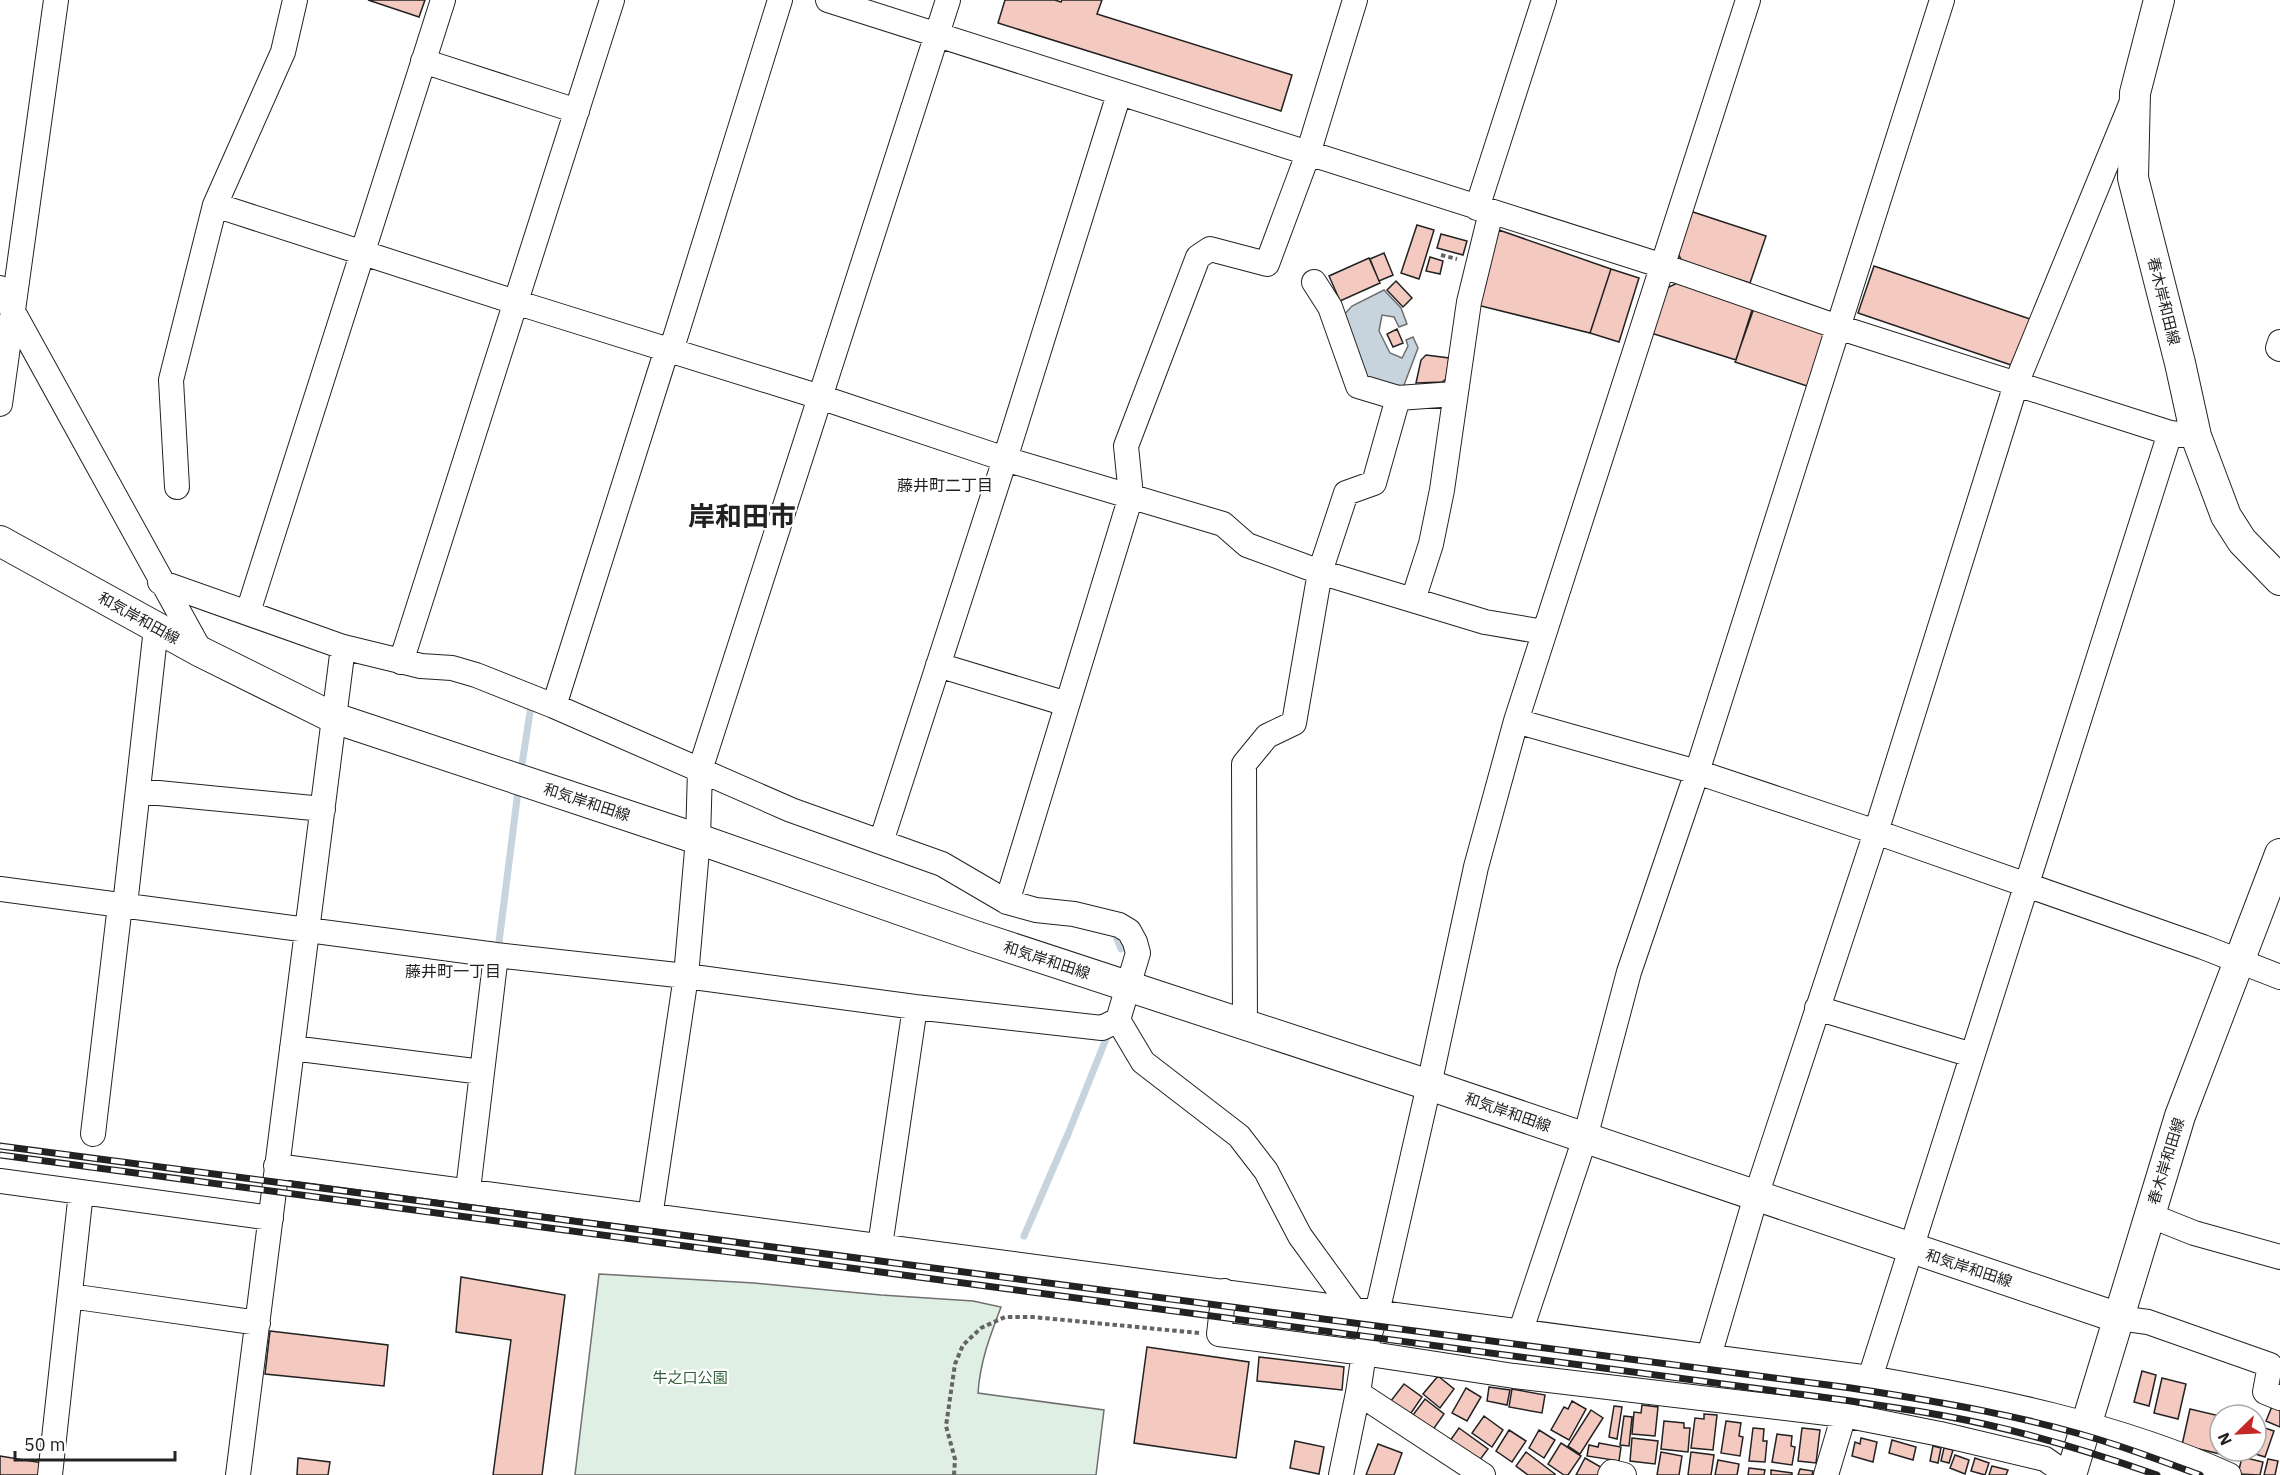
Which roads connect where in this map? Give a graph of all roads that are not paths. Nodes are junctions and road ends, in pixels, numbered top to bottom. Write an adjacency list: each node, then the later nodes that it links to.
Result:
1 (56, 0): 26 (street)
2 (294, 0): 19 (street)
3 (443, 0): 14 (street)
4 (612, 0): 17 (street)
5 (780, 0): 30 (street)
6 (828, 0): 13 (street)
7 (948, 0): 13 (street)
8 (1355, 0): 18 (street)
9 (1544, 0): 20 (street)
10 (1748, 0): 22 (street)
11 (1942, 0): 27 (street)
12 (2159, 0): 15 (main road, 春木岸和田線)
13 (937, 36): 16 (street); 33 (street)
14 (423, 61): 17 (street); 21 (street)
15 (2135, 93): 31 (street); 36 (main road, 春木岸和田線)
16 (1119, 94): 18 (street); 37 (street)
17 (577, 111): 25 (street)
18 (1308, 154): 20 (street); 39 (street)
19 (215, 205): 21 (street); 38 (street)
20 (1484, 210): 22 (street); 32 (street)
21 (362, 253): 25 (street); 45 (street)
22 (1663, 266): 27 (street); 47 (street)
23 (1314, 282): 34 (street)
24 (0, 288): 26 (street)
25 (515, 302): 30 (street); 50 (street)
26 (13, 311): 35 (street); 43 (street)
27 (1838, 327): 31 (street); 57 (street)
28 (2280, 342): 29 (street)
29 (2280, 349)
30 (669, 350): 33 (street); 53 (street)
31 (2016, 384): 36 (street); 60 (street)
32 (1454, 394): 34 (street); 44 (street)
33 (820, 396): 37 (street); 56 (street)
34 (1398, 398): 41 (street)
35 (0, 404)
36 (2183, 435): 42 (main road, 春木岸和田線); 64 (street)
37 (1005, 459): 39 (street); 51 (street)
38 (177, 487)
39 (1131, 496): 41 (street); 52 (street)
40 (0, 541): 46 (main road, 和気岸和田線)
41 (1320, 572): 44 (street); 77 (street)
42 (2280, 580)
43 (160, 582): 45 (street); 49 (street)
44 (1413, 600): 47 (street)
45 (248, 612): 48 (street)
46 (156, 628): 49 (main road, 和気岸和田線); 58 (street)
47 (1544, 632): 55 (street)
48 (343, 647): 50 (street); 54 (street)
49 (201, 652): 54 (main road, 和気岸和田線)
50 (401, 662): 53 (street)
51 (938, 665): 52 (street); 62 (street)
52 (1067, 704): 66 (street)
53 (554, 706): 56 (street)
54 (334, 718): 59 (street); 61 (main road, 和気岸和田線)
55 (1516, 721): 57 (street); 81 (street)
56 (700, 770): 61 (street); 62 (street)
57 (1697, 772): 60 (street); 83 (street)
58 (138, 791): 59 (street); 67 (street)
59 (323, 809): 68 (street)
60 (1876, 832): 64 (street); 75 (street)
61 (698, 839): 71 (street); 73 (main road, 和気岸和田線)
62 (881, 842): 66 (street)
63 (2280, 854): 70 (main road, 春木岸和田線)
64 (2026, 885): 70 (street); 79 (street)
65 (0, 889): 67 (street)
66 (1007, 902): 73 (street)
67 (123, 905): 68 (street); 82 (street)
68 (307, 929): 69 (street); 78 (street)
69 (496, 955): 71 (street); 80 (street)
70 (2239, 960): 72 (street); 89 (main road, 春木岸和田線)
71 (686, 976): 74 (street); 90 (street)
72 (2280, 977)
73 (1128, 987): 76 (street); 77 (main road, 和気岸和田線)
74 (915, 1007): 76 (street); 92 (street)
75 (1817, 1008): 79 (street); 88 (street)
76 (1118, 1020): 97 (street)
77 (1245, 1025): 81 (main road, 和気岸和田線)
78 (292, 1048): 80 (street); 84 (street)
79 (1972, 1055): 93 (street)
80 (482, 1072): 86 (street)
81 (1429, 1085): 83 (main road, 和気岸和田線); 98 (street)
82 (93, 1134)
83 (1585, 1138): 88 (main road, 和気岸和田線); 101 (street)
84 (276, 1166): 86 (street); 91 (street)
85 (0, 1181): 87 (street)
86 (468, 1190): 90 (street)
87 (81, 1192): 91 (street); 96 (street)
88 (1756, 1196): 93 (main road, 和気岸和田線); 103 (street)
89 (2149, 1215): 94 (street); 99 (main road, 春木岸和田線)
90 (650, 1217): 92 (street)
91 (271, 1218): 100 (street)
92 (880, 1246): 95 (street)
93 (1910, 1248): 99 (main road, 和気岸和田線); 104 (street)
94 (2280, 1257)
95 (1224, 1292): 97 (street); 102 (street)
96 (70, 1296): 100 (street); 109 (street)
97 (1353, 1309): 98 (street)
98 (1377, 1312): 101 (street); 102 (street)
99 (2119, 1318): 106 (street); 108 (main road, 春木岸和田線)
100 (258, 1323): 110 (street)
101 (1520, 1333): 103 (street)
102 (1364, 1353): 105 (street); 107 (street)
103 (1709, 1356): 104 (street)
104 (1870, 1378): 108 (street)
105 (1358, 1393): 111 (street); 112 (street)
106 (2280, 1398)
107 (1844, 1415): 115 (street); 116 (street)
108 (2086, 1425): 116 (main road, 春木岸和田線); 117 (street)
109 (50, 1475)
110 (238, 1475)
111 (1341, 1475)
112 (1483, 1475)
113 (1611, 1475): 114 (street)
114 (1624, 1475)
115 (1826, 1475)
116 (2069, 1475)
117 (2229, 1475)

